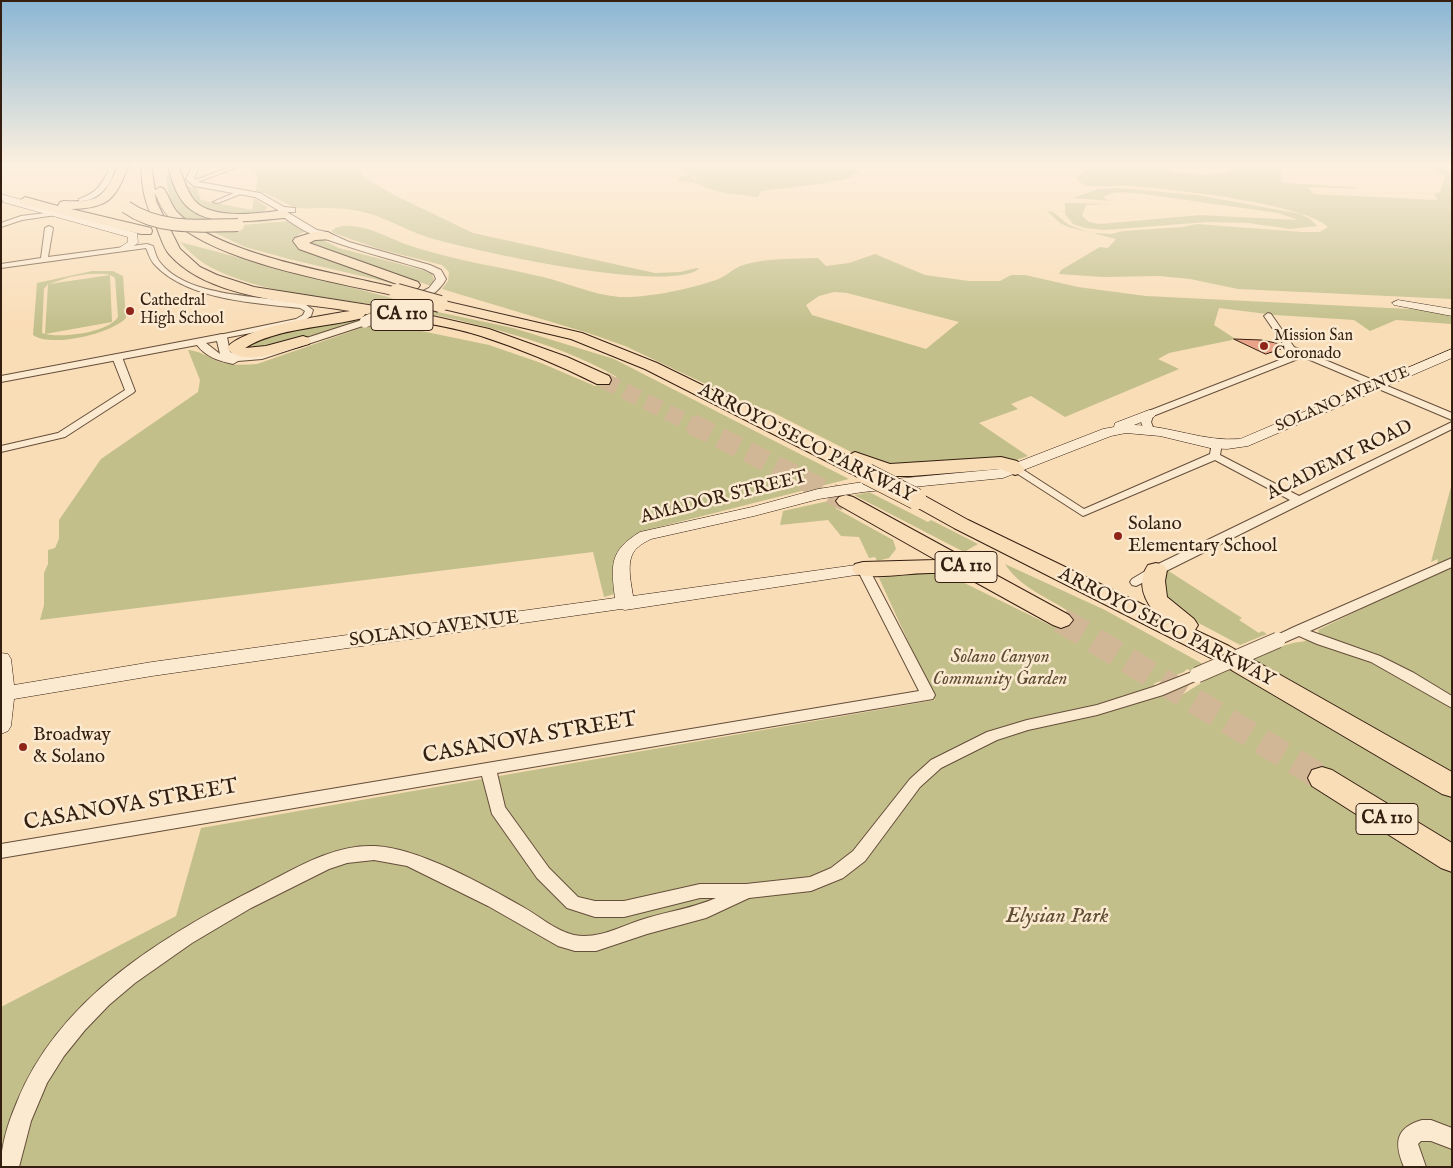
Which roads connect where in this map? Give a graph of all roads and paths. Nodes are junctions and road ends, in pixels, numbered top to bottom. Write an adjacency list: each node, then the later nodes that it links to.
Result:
1 (17, 220): 13 (street)
2 (79, 220): 15 (main road)
3 (91, 220): 15 (highway)
4 (154, 220): 12 (highway, bridge)
5 (159, 220): 21 (highway, CA 110)
6 (178, 220): 18 (highway, ARROYO SECO PARKWAY / CA 110)
7 (236, 220): 12 (highway)
8 (246, 220): 12 (highway)
9 (251, 220): 12 (highway)
10 (296, 220): 16 (street)
11 (307, 220): 16 (street)
12 (242, 221)
13 (1, 225)
14 (49, 228): 19 (street)
15 (140, 233): 17 (main road); 18 (highway); 21 (highway)
16 (321, 233): 22 (street); 23 (highway)
17 (124, 248): 19 (street); 28 (street)
18 (264, 259): 22 (highway, ARROYO SECO PARKWAY / CA 110)
19 (44, 260): 20 (street)
20 (1, 266)
21 (195, 270): 31 (highway, CA 110)
22 (400, 298): 23 (highway, ARROYO SECO PARKWAY / CA 110, bridge); 27 (street, bridge)
23 (447, 300): 41 (highway, ARROYO SECO PARKWAY / CA 110)
24 (1398, 303): 25 (main road)
25 (1452, 313)
26 (1268, 316): 33 (street)
27 (330, 334): 29 (street); 30 (street)
28 (222, 337): 29 (street); 30 (street)
29 (200, 341): 34 (street)
30 (303, 342): 31 (highway)
31 (518, 343): 36 (highway, CA 110)
32 (1452, 353): 37 (main road, SOLANO AVENUE)
33 (1303, 354): 37 (street); 38 (street)
34 (117, 357): 35 (street); 44 (street)
35 (1, 379)
36 (603, 380)
37 (1377, 385): 39 (street); 45 (main road, SOLANO AVENUE)
38 (1150, 414): 42 (street); 43 (main road)
39 (1452, 416)
40 (1452, 425): 47 (street, ACADEMY ROAD)
41 (781, 430): 46 (highway); 57 (highway, ARROYO SECO PARKWAY / CA 110, bridge)
42 (1149, 430): 43 (main road, AMADOR STREET); 45 (main road, AMADOR STREET)
43 (1108, 432): 46 (main road, AMADOR STREET)
44 (1, 449)
45 (1216, 450): 46 (street); 47 (street)
46 (1015, 469): 54 (main road, AMADOR STREET)
47 (1299, 500): 52 (street, ACADEMY ROAD)
48 (846, 501): 49 (highway, ARROYO SECO PARKWAY / CA 110)
49 (871, 514): 51 (highway); 53 (highway, ARROYO SECO PARKWAY / CA 110)
50 (1452, 562): 56 (street)
51 (864, 569): 53 (highway); 54 (main road, SOLANO AVENUE); 62 (street, CASANOVA STREET)
52 (1146, 576): 57 (highway)
53 (1003, 588): 55 (highway, ARROYO SECO PARKWAY / CA 110)
54 (625, 604): 59 (main road, SOLANO AVENUE)
55 (1061, 620)
56 (1299, 630): 60 (street); 67 (street, bridge)
57 (1220, 652): 64 (highway, ARROYO SECO PARKWAY / CA 110)
58 (1, 659): 59 (main road)
59 (5, 693): 61 (main road)
60 (1452, 703)
61 (1, 726)
62 (488, 768): 65 (street, CASANOVA STREET); 67 (street)
63 (1322, 778): 66 (highway, CA 110)
64 (1452, 786)
65 (1, 852)
66 (1452, 859)
67 (746, 891): 69 (street)
68 (1452, 1138): 70 (street)
69 (8, 1167)
70 (1414, 1167)

